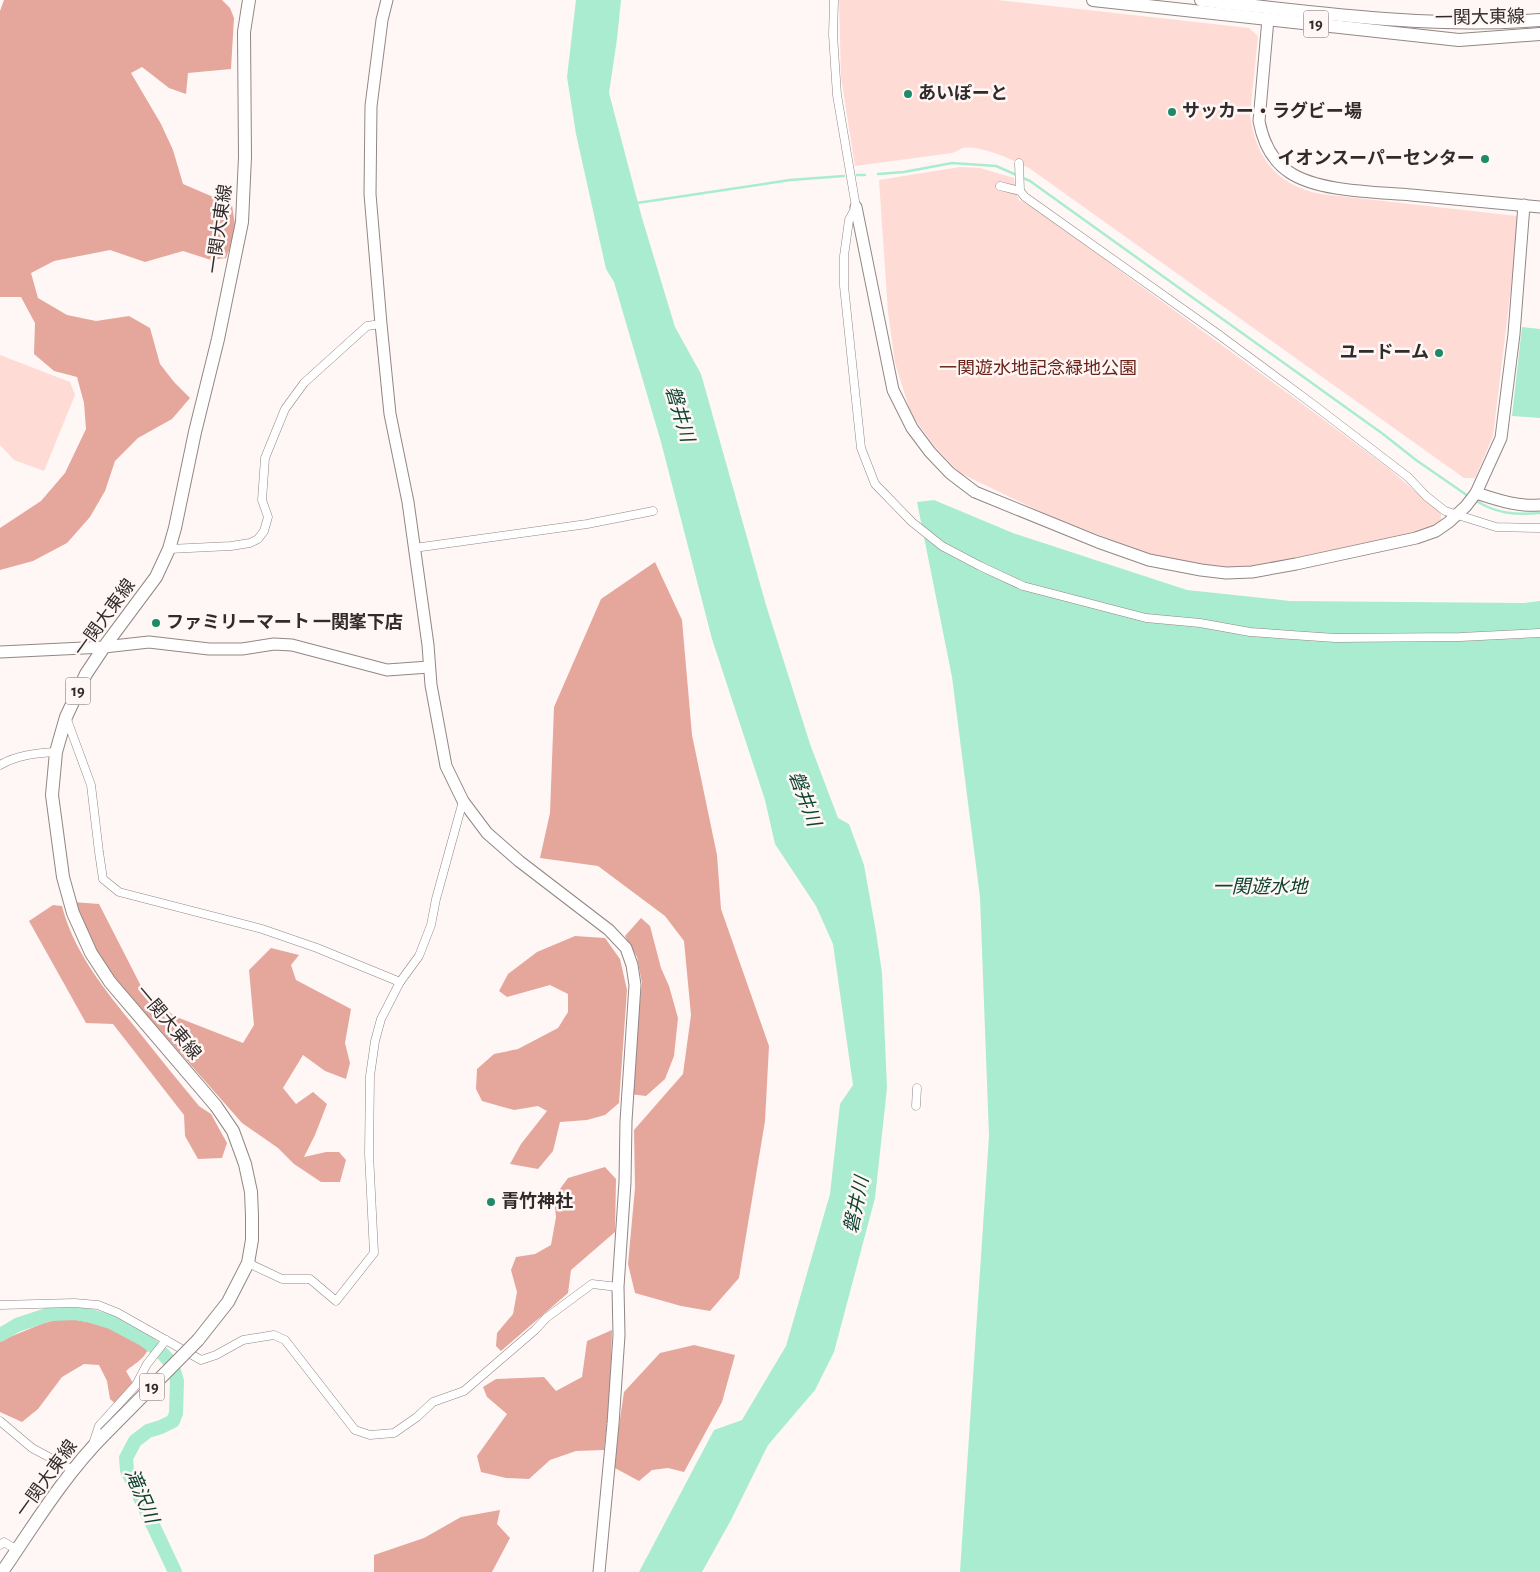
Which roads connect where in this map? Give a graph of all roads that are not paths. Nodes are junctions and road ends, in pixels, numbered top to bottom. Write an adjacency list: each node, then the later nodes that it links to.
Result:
1 (250, 0): 22 (main road, 一関大東線 / 19)
2 (386, 0): 15 (street)
3 (834, 0): 13 (street)
4 (1093, 0): 6 (main road, 一関大東線 / 19)
5 (1201, 0): 7 (main road, 一関大東線 / 19)
6 (1268, 19): 8 (main road, 一関大東線 / 19); 12 (street)
7 (1540, 20)
8 (1540, 34)
9 (1020, 163): 11 (street)
10 (1000, 186): 11 (street)
11 (1020, 190): 19 (street)
12 (1524, 205): 14 (street); 16 (street)
13 (856, 207): 19 (street); 23 (street)
14 (1540, 207)
15 (381, 324): 21 (street); 22 (street)
16 (1476, 493): 17 (street); 19 (street)
17 (1540, 505)
18 (654, 511): 21 (street)
19 (1457, 515): 20 (street)
20 (1540, 528)
21 (414, 548): 26 (street)
22 (169, 549): 24 (main road, 一関大東線 / 19)
23 (1540, 633)
24 (104, 646): 25 (street); 26 (street); 27 (main road, 一関大東線 / 19)
25 (0, 652)
26 (429, 667): 30 (street)
27 (66, 717): 28 (main road, 一関大東線 / 19); 31 (street)
28 (56, 752): 29 (street); 34 (main road, 一関大東線 / 19)
29 (0, 765)
30 (463, 801): 31 (street); 35 (street)
31 (400, 982): 34 (street)
32 (917, 1088): 33 (street)
33 (916, 1106)
34 (248, 1263): 39 (main road, 一関大東線 / 19, bridge)
35 (618, 1287): 37 (street); 44 (street)
36 (0, 1305): 37 (street)
37 (165, 1342): 39 (street)
38 (0, 1421): 40 (street)
39 (91, 1448): 40 (main road, 一関大東線 / 19)
40 (73, 1470): 42 (main road, 一関大東線 / 19)
41 (0, 1545): 42 (street)
42 (17, 1550): 43 (main road, 一関大東線 / 19)
43 (2, 1572)
44 (599, 1572)

